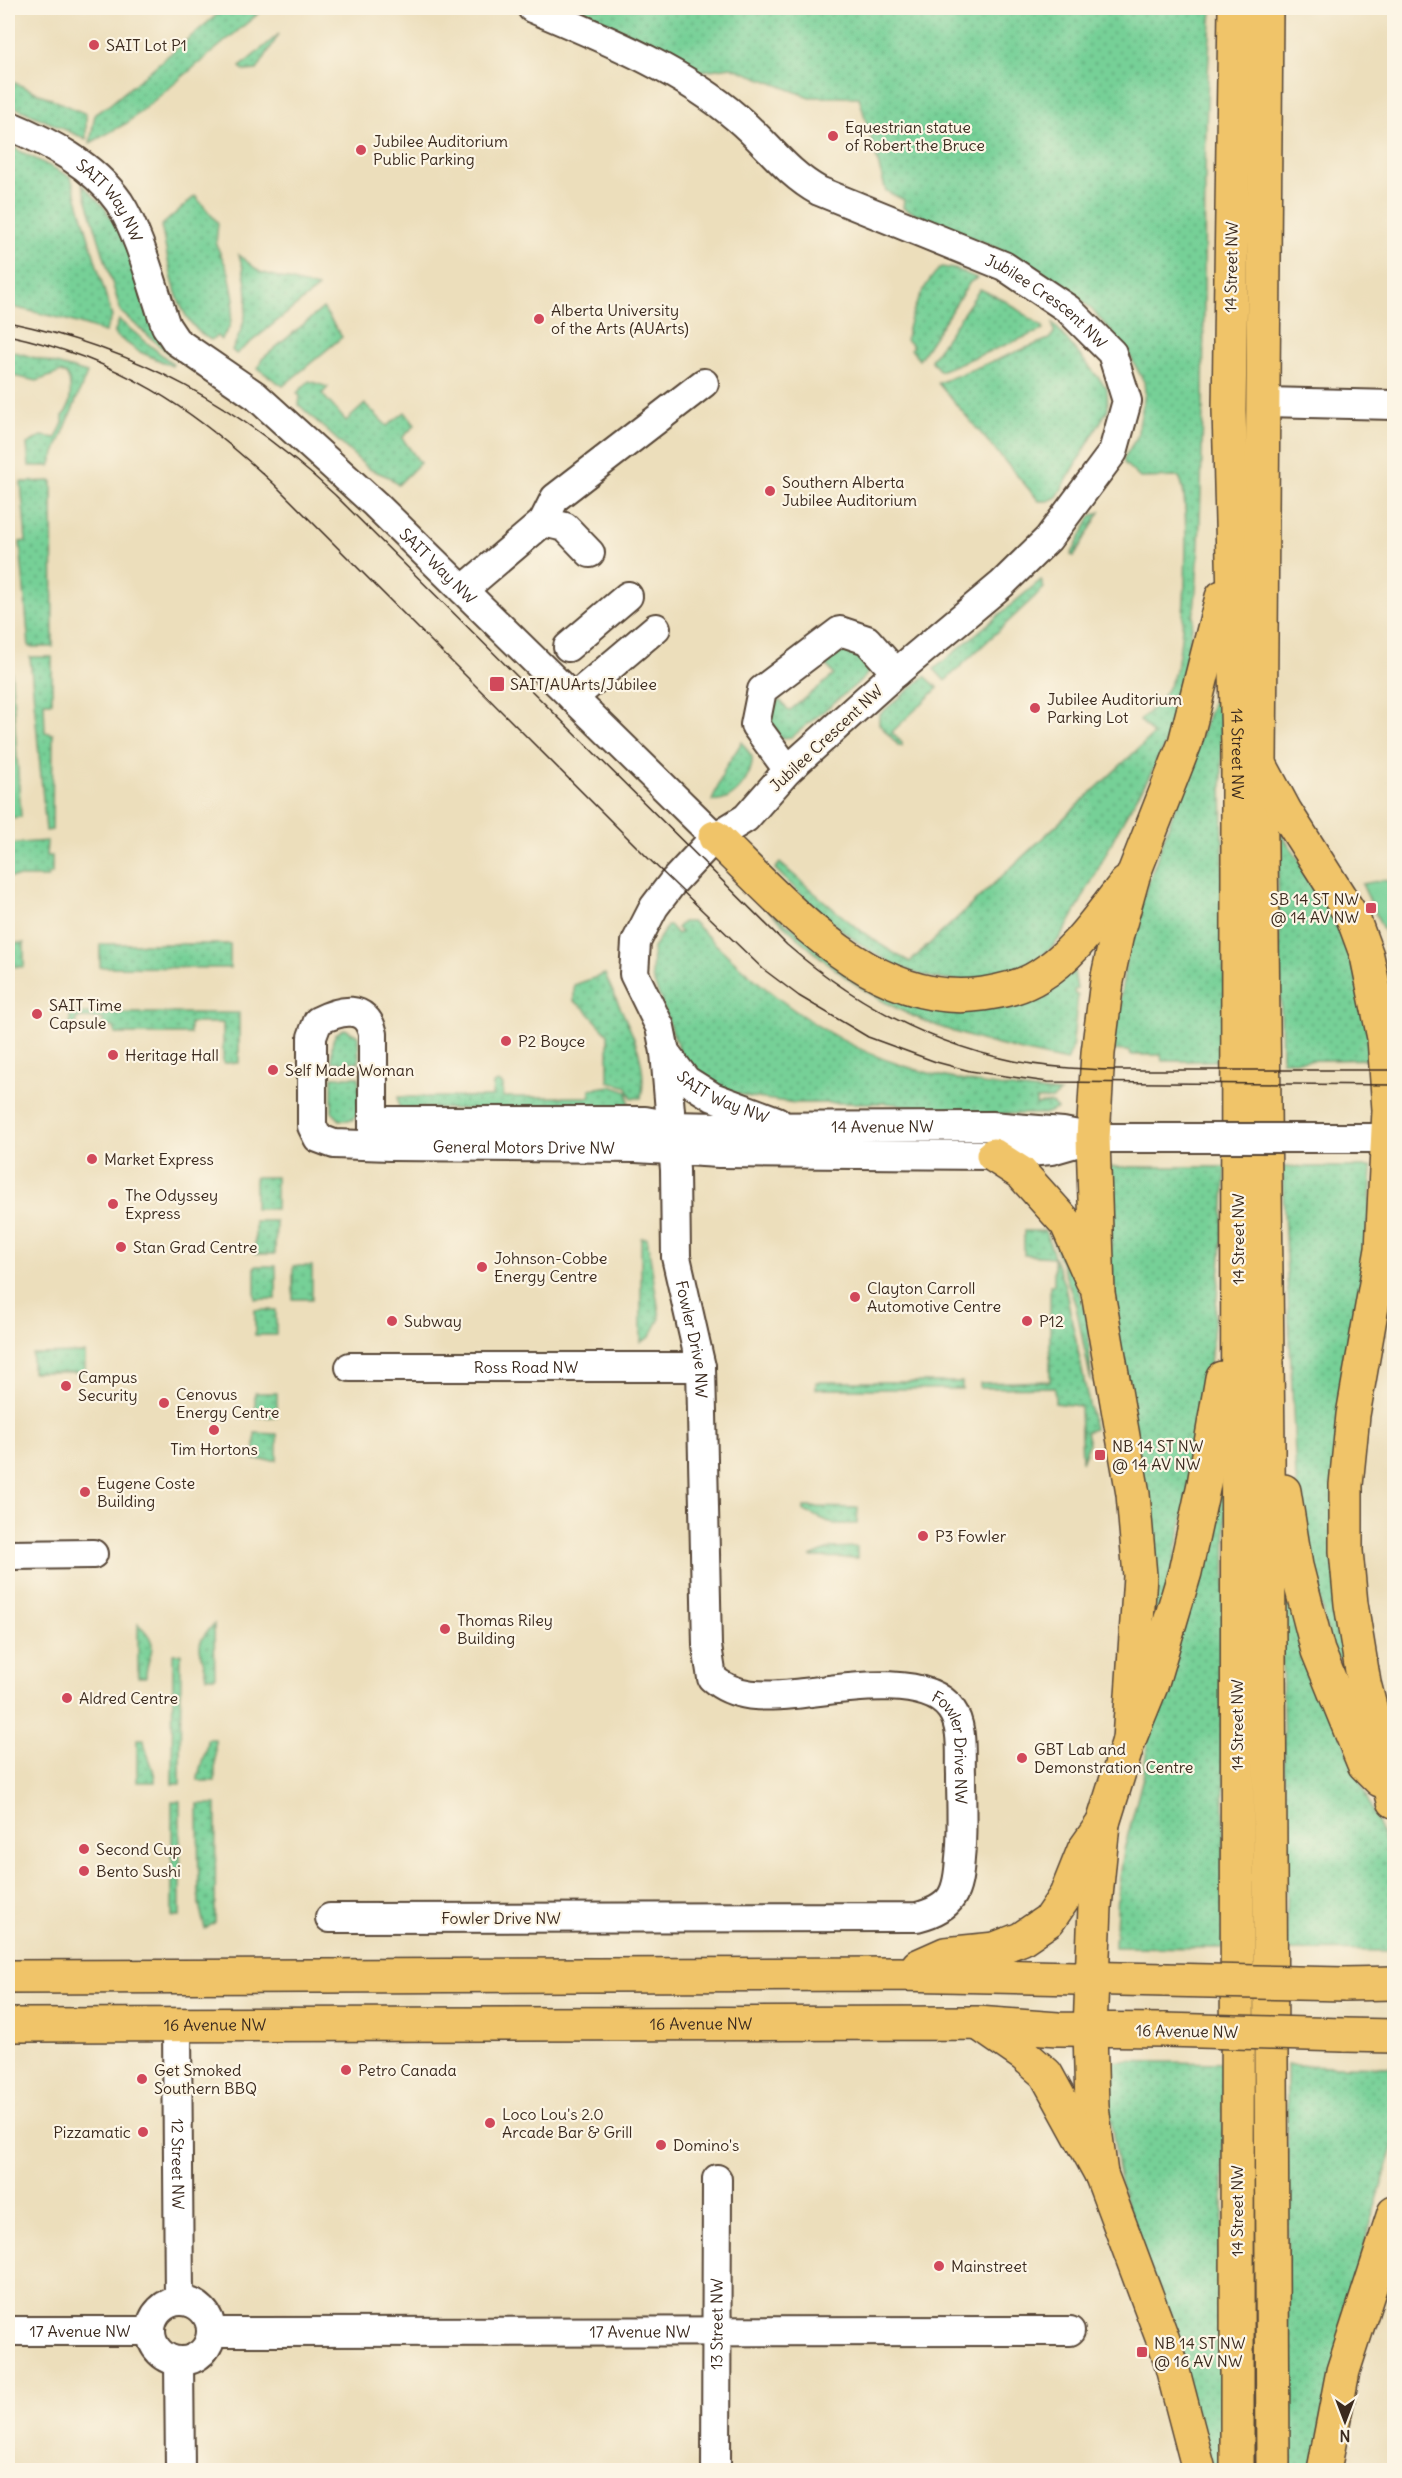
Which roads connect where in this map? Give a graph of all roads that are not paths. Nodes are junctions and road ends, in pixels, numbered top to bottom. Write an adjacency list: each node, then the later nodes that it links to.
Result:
1 (532, 8): 15 (street, Jubilee Crescent NW)
2 (1235, 8): 10 (main road, 14 Street NW)
3 (1266, 8): 6 (main road, 14 Street NW)
4 (8, 125): 11 (street, SAIT Way NW)
5 (704, 383): 8 (street)
6 (1265, 402): 7 (street); 17 (main road, 14 Street NW)
7 (1395, 405)
8 (543, 522): 9 (street); 11 (street)
9 (590, 553)
10 (1231, 562): 20 (main road); 31 (main road, 14 Street NW)
11 (463, 590): 16 (street, SAIT Way NW)
12 (627, 596): 14 (street)
13 (656, 628): 16 (street)
14 (568, 647)
15 (896, 673): 18 (street, Jubilee Crescent NW); 18 (street)
16 (573, 698): 19 (street, SAIT Way NW)
17 (1260, 764): 21 (main road); 34 (main road, 14 Street NW)
18 (788, 770): 19 (street, Jubilee Crescent NW)
19 (715, 837): 20 (main road); 22 (street, SAIT Way NW)
20 (1134, 873): 25 (main road)
21 (1390, 1045): 26 (main road)
22 (665, 1052): 23 (street, SAIT Way NW); 27 (street, SAIT Way NW)
23 (793, 1127): 25 (street, 14 Avenue NW); 27 (street, 14 Avenue NW)
24 (373, 1133): 27 (street, General Motors Drive NW)
25 (1093, 1138): 26 (street, 14 Avenue NW, bridge); 28 (street, 14 Avenue NW); 30 (main road)
26 (1391, 1138): 29 (main road)
27 (673, 1139): 28 (street, 14 Avenue NW); 33 (street, Fowler Drive NW)
28 (993, 1155): 30 (main road)
29 (1388, 1238): 38 (main road)
30 (1098, 1293): 37 (main road)
31 (1238, 1334): 37 (main road); 63 (main road, 14 Street NW)
32 (350, 1367): 33 (street, Ross Road NW)
33 (701, 1367): 40 (street, Fowler Drive NW)
34 (1268, 1447): 38 (main road); 64 (main road, 14 Street NW)
35 (93, 1554): 36 (street)
36 (8, 1555)
37 (1129, 1740): 39 (main road)
38 (1392, 1795)
39 (1103, 1824): 41 (main road); 43 (main road)
40 (330, 1918)
41 (898, 1974): 42 (main road); 43 (main road)
42 (8, 1977)
43 (1091, 1979): 44 (main road, bridge); 48 (main road)
44 (1395, 1983)
45 (977, 2023): 47 (main road, 16 Avenue NW); 48 (main road, 16 Avenue NW); 50 (main road)
46 (8, 2025): 47 (main road, 16 Avenue NW)
47 (177, 2026): 53 (street, 12 Street NW)
48 (1090, 2029): 49 (main road, 16 Avenue NW, bridge); 50 (main road)
49 (1395, 2036)
50 (1101, 2174): 62 (main road)
51 (717, 2179): 56 (street, 13 Street NW)
52 (1392, 2229): 65 (main road)
53 (179, 2301): 55 (street); 58 (street)
54 (8, 2331): 55 (street, 17 Avenue NW)
55 (151, 2331): 59 (street)
56 (716, 2331): 57 (street, 17 Avenue NW); 58 (street, 17 Avenue NW); 61 (street, 13 Street NW)
57 (1070, 2331)
58 (211, 2332): 59 (street)
59 (179, 2361): 60 (street)
60 (180, 2470)
61 (716, 2470)
62 (1199, 2470)
63 (1237, 2470)
64 (1274, 2470)
65 (1324, 2470)

